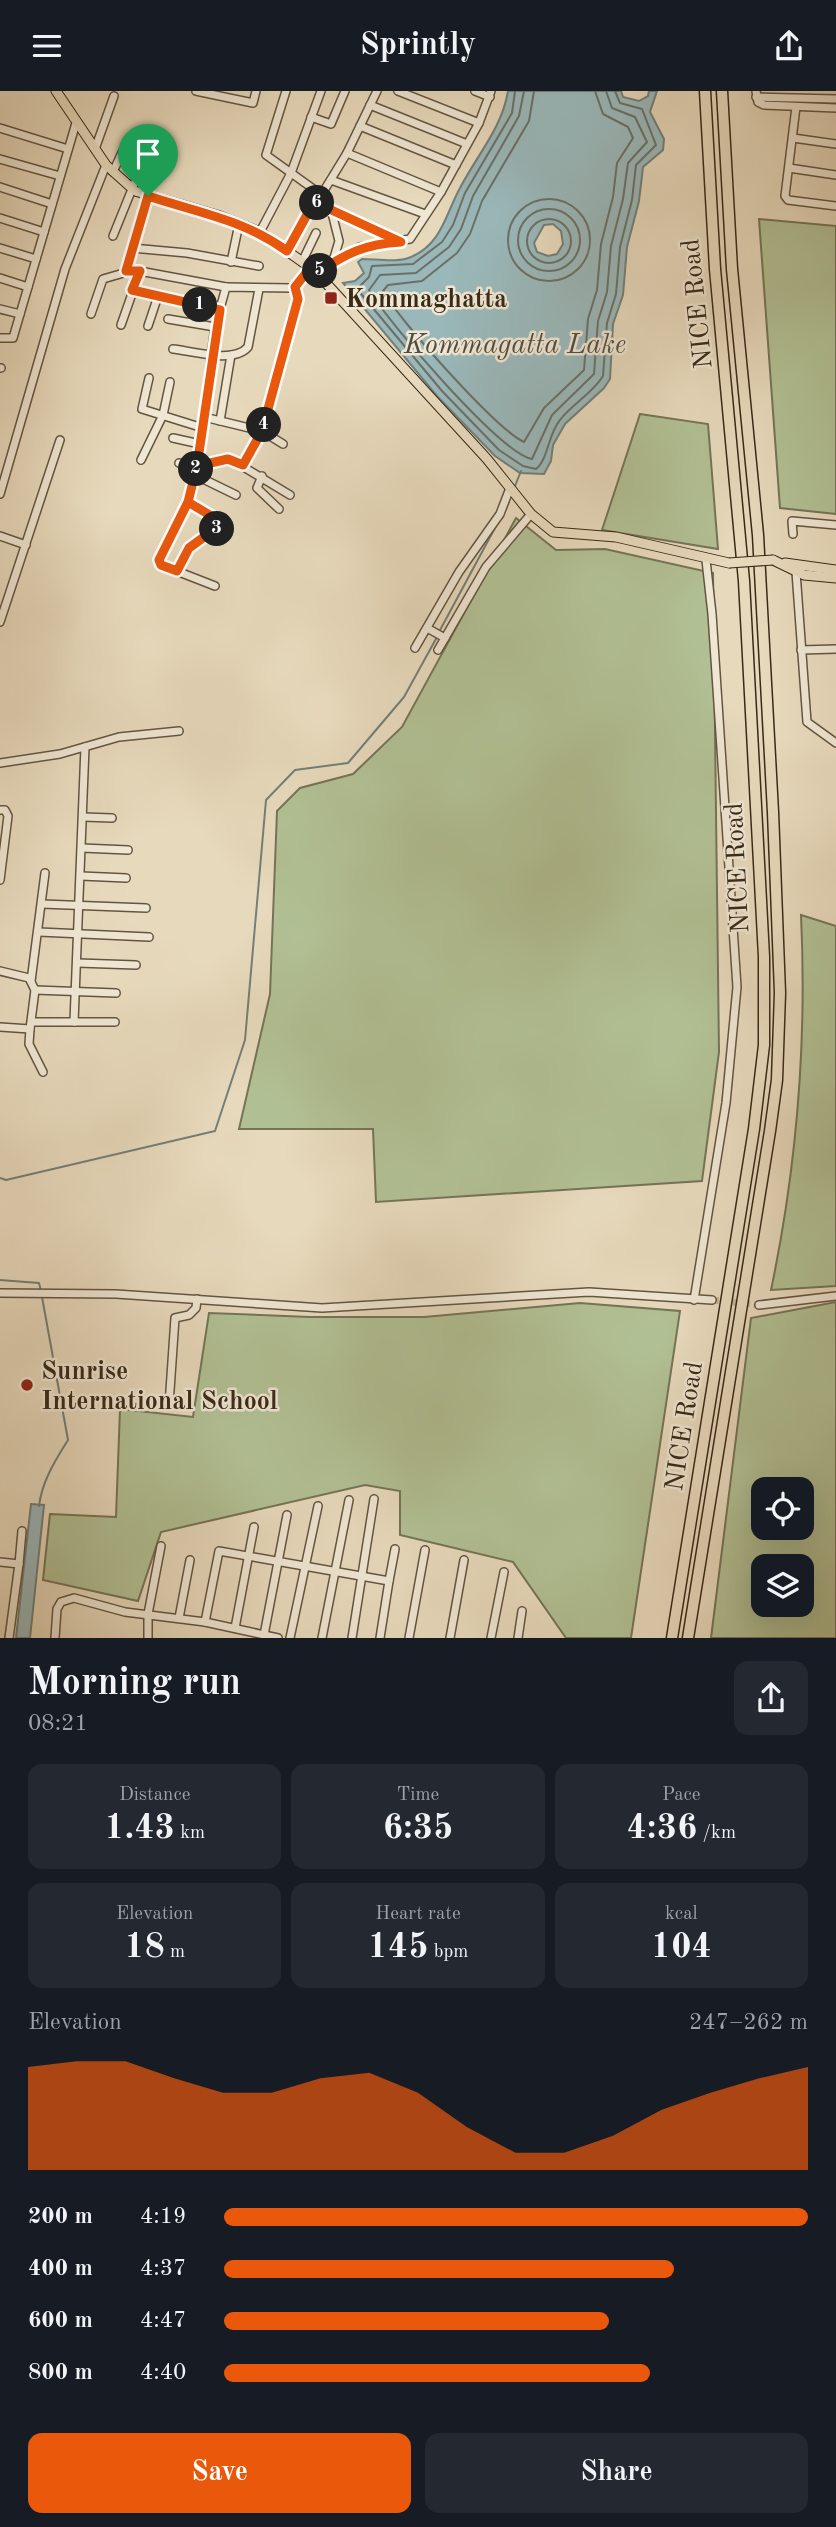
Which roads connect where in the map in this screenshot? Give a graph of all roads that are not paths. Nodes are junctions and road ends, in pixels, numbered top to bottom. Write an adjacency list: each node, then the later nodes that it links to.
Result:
1 (55, 91): 20 (main road)
2 (196, 91): 3 (street)
3 (256, 91)
4 (286, 91): 36 (street)
5 (321, 91): 19 (street)
6 (345, 91): 19 (street)
7 (377, 91): 16 (street)
8 (398, 91): 21 (street)
9 (475, 91): 12 (street)
10 (705, 91): 204 (highway, NICE Road)
11 (722, 91): 205 (highway, NICE Road)
12 (490, 94): 21 (street)
13 (756, 94): 15 (street); 17 (street)
14 (114, 96): 30 (street)
15 (836, 99)
16 (370, 105): 22 (street); 26 (street)
17 (796, 107): 18 (street); 24 (street)
18 (836, 108)
19 (311, 117): 36 (street)
20 (76, 123): 29 (street); 30 (main road)
21 (479, 123): 26 (street)
22 (360, 126): 31 (street); 33 (street)
23 (0, 128): 29 (street)
24 (793, 138): 27 (street); 34 (street)
25 (126, 144): 35 (street)
26 (467, 144): 33 (street)
27 (836, 144)
28 (149, 147): 41 (street)
29 (68, 149): 38 (street)
30 (95, 149): 35 (main road)
31 (347, 153): 39 (street); 42 (street)
32 (0, 159): 38 (street)
33 (456, 165): 42 (street)
34 (789, 167): 37 (street); 47 (street)
35 (109, 169): 41 (main road); 104 (street)
36 (291, 173): 43 (street); 53 (street)
37 (836, 175)
38 (60, 176): 46 (street)
39 (331, 180): 43 (street); 49 (street)
40 (0, 187): 46 (street)
41 (131, 188): 44 (main road); 55 (street)
42 (441, 192): 49 (street)
43 (320, 193): 45 (street)
44 (148, 196): 51 (main road); 58 (street)
45 (314, 202): 48 (street); 59 (street)
46 (52, 204): 52 (street)
47 (836, 206)
48 (331, 209): 56 (street); 62 (street)
49 (425, 214): 56 (street)
50 (0, 218): 52 (street)
51 (239, 224): 53 (main road); 61 (street)
52 (44, 232): 60 (street)
53 (260, 232): 59 (main road)
54 (316, 233): 64 (street)
55 (113, 236)
56 (401, 242): 62 (street)
57 (0, 248): 60 (street)
58 (132, 248): 61 (street); 65 (street)
59 (287, 251): 64 (main road)
60 (36, 259): 68 (street)
61 (231, 262): 63 (street)
62 (333, 262): 64 (street)
63 (259, 267)
64 (310, 268): 70 (street); 103 (main road)
65 (126, 271): 66 (street); 77 (street)
66 (140, 271): 69 (street); 72 (street)
67 (0, 278): 68 (street)
68 (28, 287): 76 (street)
69 (226, 287): 71 (street); 75 (street)
70 (295, 287): 71 (street); 92 (street)
71 (260, 289): 85 (street)
72 (132, 290): 73 (street); 79 (street)
73 (158, 296): 75 (street); 80 (street)
74 (0, 309): 76 (street)
75 (220, 310): 81 (street)
76 (20, 314): 82 (street)
77 (91, 314)
78 (168, 319): 81 (street)
79 (121, 325)
80 (148, 326)
81 (215, 327): 84 (street)
82 (0, 338)
83 (173, 349): 84 (street)
84 (211, 353): 85 (street); 89 (street)
85 (231, 355): 90 (street)
86 (149, 378): 88 (street)
87 (170, 382): 88 (street)
88 (163, 415): 91 (street); 97 (street)
89 (204, 417): 90 (street); 91 (street)
90 (220, 421): 92 (street)
91 (203, 428): 95 (street)
92 (262, 431): 96 (street); 99 (street)
93 (173, 438): 95 (street)
94 (60, 440): 113 (street)
95 (200, 444): 100 (street)
96 (283, 444)
97 (141, 460)
98 (180, 463): 100 (street)
99 (243, 465): 100 (street); 102 (street)
100 (197, 466): 101 (street)
101 (195, 475): 105 (street); 107 (street)
102 (262, 476): 106 (street); 108 (street)
103 (510, 488): 109 (main road); 122 (street)
104 (0, 493)
105 (236, 495)
106 (290, 495)
107 (188, 502): 117 (street); 117 (street)
108 (279, 509)
109 (531, 514): 114 (main road); 123 (street)
110 (836, 525): 111 (street)
111 (793, 534)
112 (0, 535): 113 (street)
113 (26, 545): 121 (street)
114 (706, 560): 115 (main road, bridge); 162 (street)
115 (773, 560): 116 (main road); 118 (main road)
116 (836, 570)
117 (177, 571): 120 (street)
118 (796, 572): 119 (main road); 127 (street)
119 (836, 578)
120 (215, 586)
121 (0, 622)
122 (427, 628): 123 (street); 124 (street)
123 (440, 635): 126 (street)
124 (415, 648)
125 (836, 649): 127 (street)
126 (438, 650)
127 (802, 650): 129 (street)
128 (179, 731): 130 (street)
129 (836, 743)
130 (85, 747): 131 (street); 133 (street)
131 (0, 763)
132 (0, 810): 140 (street)
133 (83, 817): 134 (street); 135 (street)
134 (112, 818)
135 (82, 848): 136 (street); 138 (street)
136 (128, 850)
137 (45, 873): 141 (street)
138 (81, 876): 139 (street); 142 (street)
139 (125, 878)
140 (0, 880)
141 (42, 904): 142 (street); 144 (street)
142 (80, 906): 143 (street); 145 (street)
143 (146, 908)
144 (39, 932): 145 (street); 150 (street)
145 (79, 934): 146 (street); 147 (street)
146 (149, 937)
147 (78, 963): 148 (street); 152 (street)
148 (136, 965)
149 (0, 971): 150 (street)
150 (31, 981): 151 (street)
151 (35, 991): 152 (street); 156 (street)
152 (76, 992): 153 (street); 154 (street)
153 (116, 993)
154 (74, 1022): 155 (street); 156 (street)
155 (116, 1022)
156 (31, 1025): 157 (street); 158 (street)
157 (0, 1027)
158 (44, 1072)
159 (0, 1293): 161 (street)
160 (836, 1296): 164 (street)
161 (197, 1299): 162 (street); 165 (street)
162 (694, 1300): 163 (street)
163 (712, 1300)
164 (758, 1305)
165 (169, 1405)
166 (374, 1499): 184 (street)
167 (349, 1500): 182 (street)
168 (318, 1506): 181 (street)
169 (287, 1515): 179 (street)
170 (254, 1527): 175 (street)
171 (22, 1531): 180 (street)
172 (161, 1546): 187 (street)
173 (395, 1549): 185 (street)
174 (425, 1550): 200 (street)
175 (248, 1557): 179 (street); 189 (street); 190 (street)
176 (190, 1560): 188 (street)
177 (464, 1560): 201 (street)
178 (0, 1562): 180 (street)
179 (278, 1562): 181 (street); 191 (street)
180 (19, 1564): 192 (street)
181 (305, 1567): 182 (street); 196 (street)
182 (335, 1572): 184 (street); 197 (street)
183 (504, 1572): 202 (street)
184 (361, 1577): 185 (street); 198 (street)
185 (389, 1581): 199 (street)
186 (523, 1611): 203 (street)
187 (148, 1614): 188 (street); 193 (street); 194 (street)
188 (178, 1618): 189 (street)
189 (205, 1622): 190 (street)
190 (235, 1628): 191 (street)
191 (264, 1635): 195 (street)
192 (9, 1638)
193 (55, 1638)
194 (148, 1638)
195 (278, 1638)
196 (290, 1638)
197 (322, 1638)
198 (352, 1638)
199 (380, 1638)
200 (409, 1638)
201 (450, 1638)
202 (491, 1638)
203 (518, 1638)
204 (672, 1638)
205 (688, 1638)

